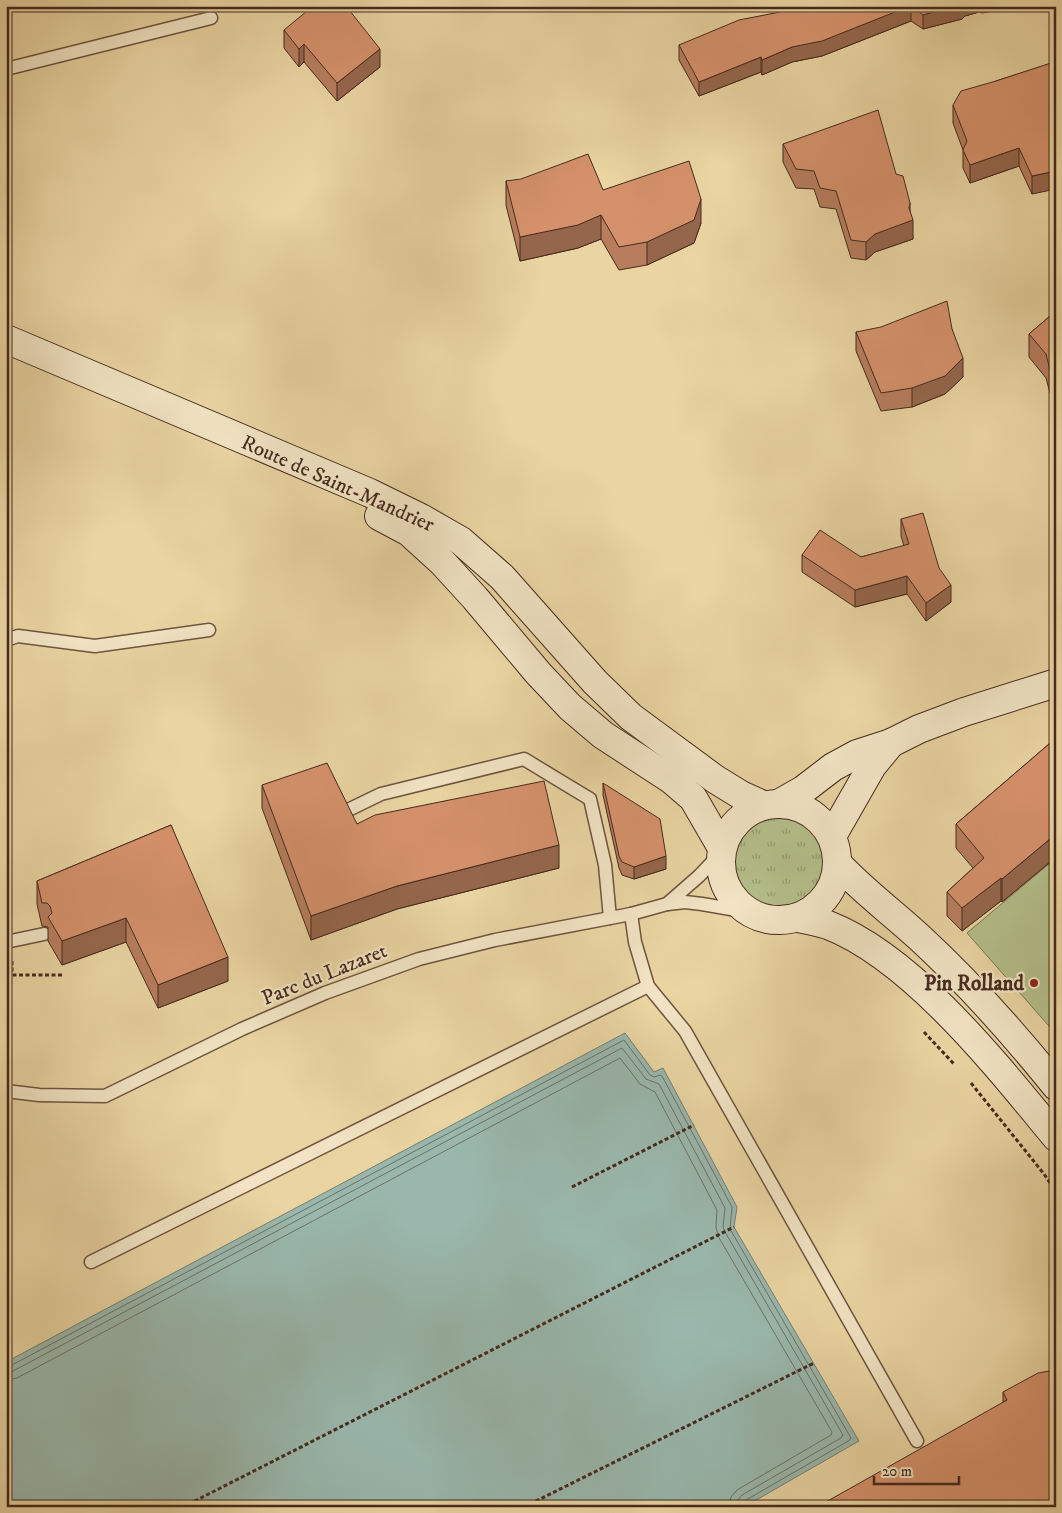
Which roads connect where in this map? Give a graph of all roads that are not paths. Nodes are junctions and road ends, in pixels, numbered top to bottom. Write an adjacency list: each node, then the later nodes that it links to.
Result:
1 (211, 18): 2 (lane)
2 (6, 68)
3 (6, 339): 9 (main road, Route de Saint-Mandrier)
4 (6, 358): 12 (main road, Route de Saint-Mandrier)
5 (209, 630): 6 (lane)
6 (6, 640)
7 (1056, 683): 8 (main road)
8 (891, 743): 9 (main road); 11 (main road)
9 (772, 804): 11 (main road); 12 (main road)
10 (348, 810): 17 (lane)
11 (832, 836): 13 (main road)
12 (722, 850): 14 (lane, Parc du Lazaret); 15 (main road)
13 (838, 864): 18 (main road); 22 (main road)
14 (667, 904): 15 (lane, Parc du Lazaret); 16 (lane, Parc du Lazaret)
15 (748, 912): 18 (main road)
16 (631, 914): 17 (lane, Parc du Lazaret); 21 (lane)
17 (610, 918): 23 (lane, Parc du Lazaret)
18 (798, 918): 24 (main road)
19 (44, 934): 20 (lane)
20 (6, 942)
21 (648, 986): 25 (lane); 26 (lane)
22 (1056, 1086)
23 (6, 1092)
24 (1056, 1137)
25 (91, 1262)
26 (917, 1441)

